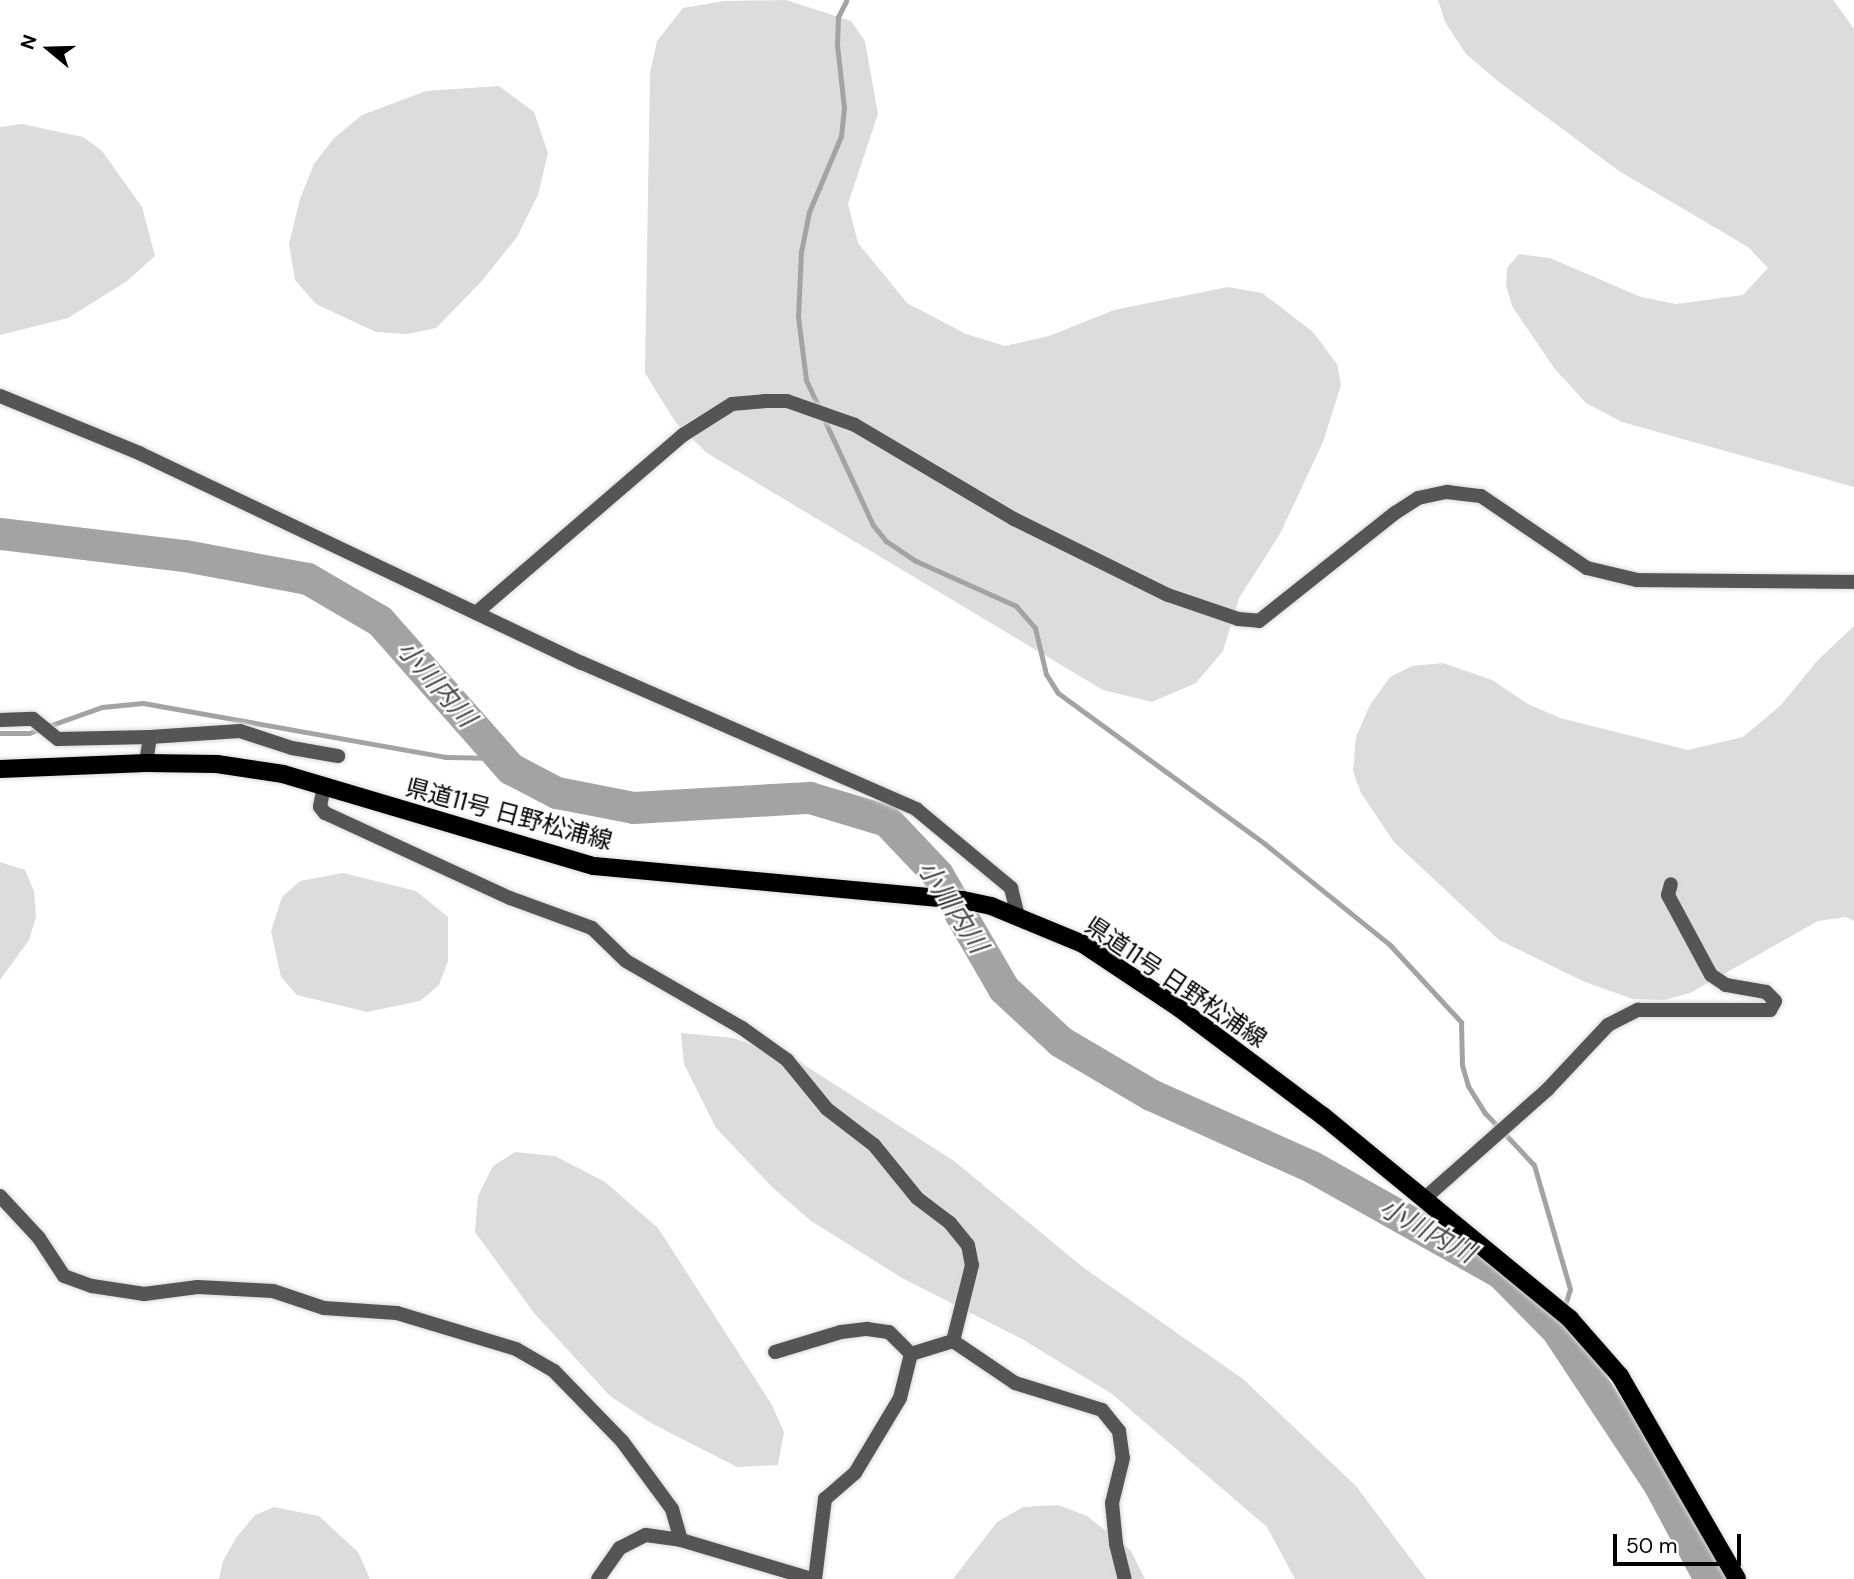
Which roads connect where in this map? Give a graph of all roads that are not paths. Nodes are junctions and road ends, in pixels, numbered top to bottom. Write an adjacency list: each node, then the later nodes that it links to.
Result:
1 (0, 396): 3 (street)
2 (1854, 582): 3 (street)
3 (476, 613): 11 (street)
4 (0, 720): 5 (street)
5 (150, 737): 6 (street); 7 (street)
6 (338, 756)
7 (146, 763): 8 (main road, 県道11号 日野松浦線); 9 (main road, 県道11号 日野松浦線)
8 (0, 769)
9 (324, 786): 11 (main road, 県道11号 日野松浦線); 14 (street)
10 (1671, 884): 13 (street)
11 (1018, 916): 13 (main road, 県道11号 日野松浦線)
12 (0, 1196): 17 (street)
13 (1426, 1197): 21 (main road, 県道11号 日野松浦線)
14 (953, 1341): 16 (street); 20 (street)
15 (775, 1352): 16 (street)
16 (911, 1354): 19 (street)
17 (681, 1540): 18 (street); 19 (street)
18 (598, 1579)
19 (813, 1579)
20 (1125, 1579)
21 (1737, 1579)

